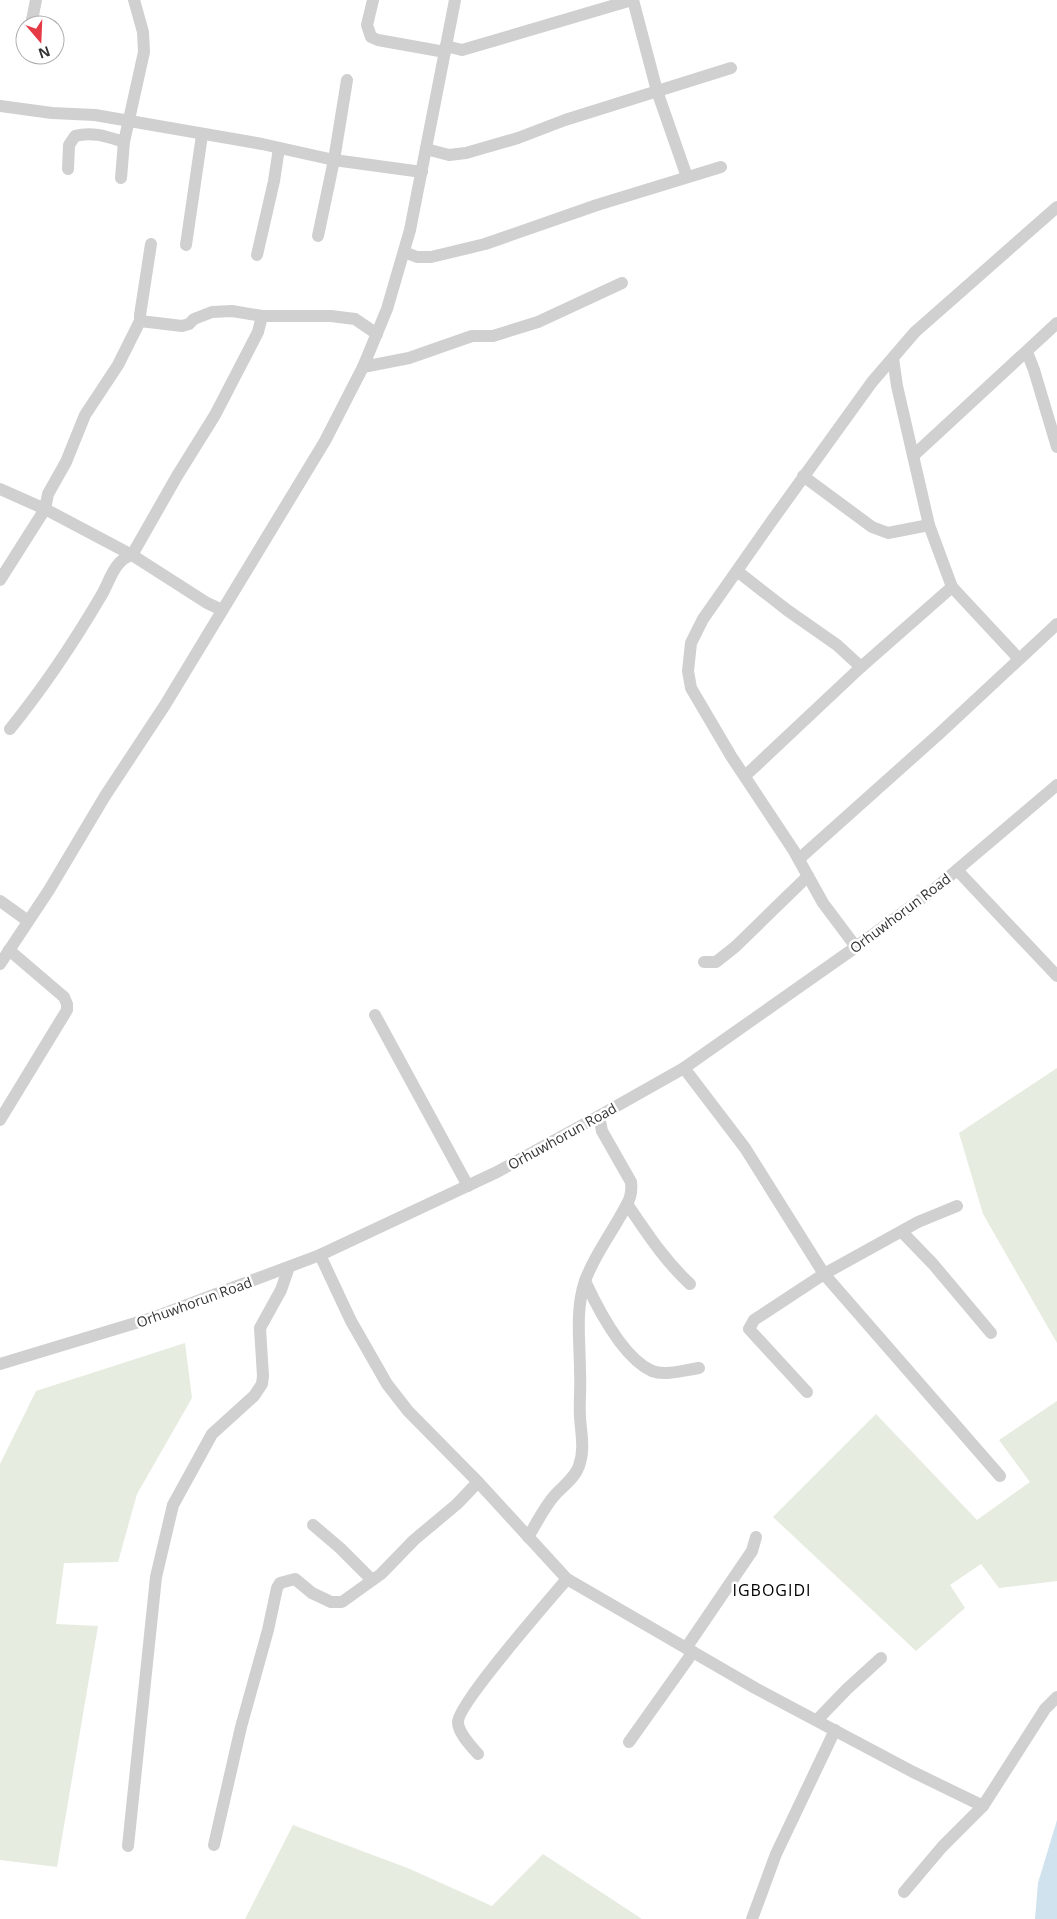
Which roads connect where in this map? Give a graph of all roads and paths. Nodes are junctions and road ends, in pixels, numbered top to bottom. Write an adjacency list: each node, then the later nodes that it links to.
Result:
1 (36, 0): 6 (street)
2 (134, 0): 12 (street)
3 (373, 0): 7 (street)
4 (456, 0): 7 (street)
5 (632, 0): 7 (street); 10 (street)
6 (33, 15)
7 (446, 49): 16 (street)
8 (731, 68): 10 (street)
9 (347, 80): 17 (street)
10 (656, 91): 16 (street); 21 (street)
11 (0, 106): 12 (street)
12 (130, 122): 13 (street); 14 (street)
13 (202, 135): 15 (street); 26 (street)
14 (124, 142): 19 (street); 22 (street)
15 (279, 148): 17 (street); 28 (street)
16 (426, 149): 20 (street)
17 (334, 160): 20 (street); 24 (street)
18 (722, 167): 21 (street)
19 (68, 169)
20 (422, 172): 27 (street)
21 (687, 177): 27 (street)
22 (120, 178)
23 (1057, 208): 35 (street)
24 (318, 236)
25 (151, 244): 31 (street)
26 (186, 245)
27 (404, 252): 33 (street)
28 (257, 255)
29 (622, 283): 36 (street)
30 (262, 316): 31 (street); 33 (street); 45 (street)
31 (140, 321): 43 (street)
32 (1057, 322): 34 (street)
33 (377, 334): 36 (street)
34 (1027, 352): 39 (street); 40 (street)
35 (893, 358): 37 (street); 38 (street)
36 (363, 367): 49 (street)
37 (879, 375): 38 (street); 41 (street)
38 (897, 386): 40 (street)
39 (1057, 447)
40 (914, 456): 44 (street)
41 (803, 476): 44 (street); 46 (street)
42 (0, 489): 43 (street)
43 (45, 509): 45 (street); 47 (street)
44 (929, 525): 48 (street)
45 (132, 555): 49 (street); 53 (street)
46 (737, 571): 52 (street); 54 (street)
47 (0, 580)
48 (952, 587): 51 (street); 52 (street)
49 (222, 610): 60 (street)
50 (1057, 624): 51 (street)
51 (1019, 659): 56 (street)
52 (861, 667): 54 (street)
53 (10, 729)
54 (745, 776): 56 (street)
55 (1057, 785): 57 (street, Orhuwhorun Road)
56 (799, 859): 58 (street)
57 (957, 870): 61 (street, Orhuwhorun Road); 65 (street)
58 (808, 876): 61 (street); 63 (street)
59 (0, 901): 60 (street)
60 (28, 921): 62 (street)
61 (856, 948): 67 (street, Orhuwhorun Road)
62 (9, 950): 64 (street); 69 (street)
63 (704, 962)
64 (0, 964)
65 (1057, 976)
66 (375, 1014): 70 (street)
67 (684, 1068): 68 (street, Orhuwhorun Road); 76 (street)
68 (599, 1116): 70 (street, Orhuwhorun Road); 71 (street)
69 (0, 1120)
70 (468, 1186): 74 (street, Orhuwhorun Road)
71 (628, 1204): 77 (street); 78 (street)
72 (957, 1206): 73 (street)
73 (902, 1232): 76 (street); 79 (street)
74 (320, 1255): 75 (street, Orhuwhorun Road); 84 (street)
75 (289, 1267): 80 (street, Orhuwhorun Road); 99 (street)
76 (824, 1274): 82 (street); 83 (street)
77 (585, 1282): 81 (street); 86 (street)
78 (690, 1284)
79 (991, 1332)
80 (0, 1364)
81 (699, 1368)
82 (807, 1392)
83 (1000, 1476)
84 (478, 1482): 86 (street); 89 (street)
85 (313, 1525): 89 (street)
86 (528, 1537): 88 (street)
87 (756, 1537): 90 (street)
88 (567, 1579): 90 (street); 96 (street)
89 (372, 1580): 98 (street)
90 (690, 1650): 93 (street); 95 (street)
91 (881, 1658): 93 (street)
92 (1057, 1697): 97 (street)
93 (817, 1720): 94 (street)
94 (835, 1730): 97 (street); 101 (street)
95 (629, 1742)
96 (478, 1754)
97 (983, 1806): 100 (street)
98 (214, 1845)
99 (128, 1846)
100 (904, 1892)
101 (752, 1919)

